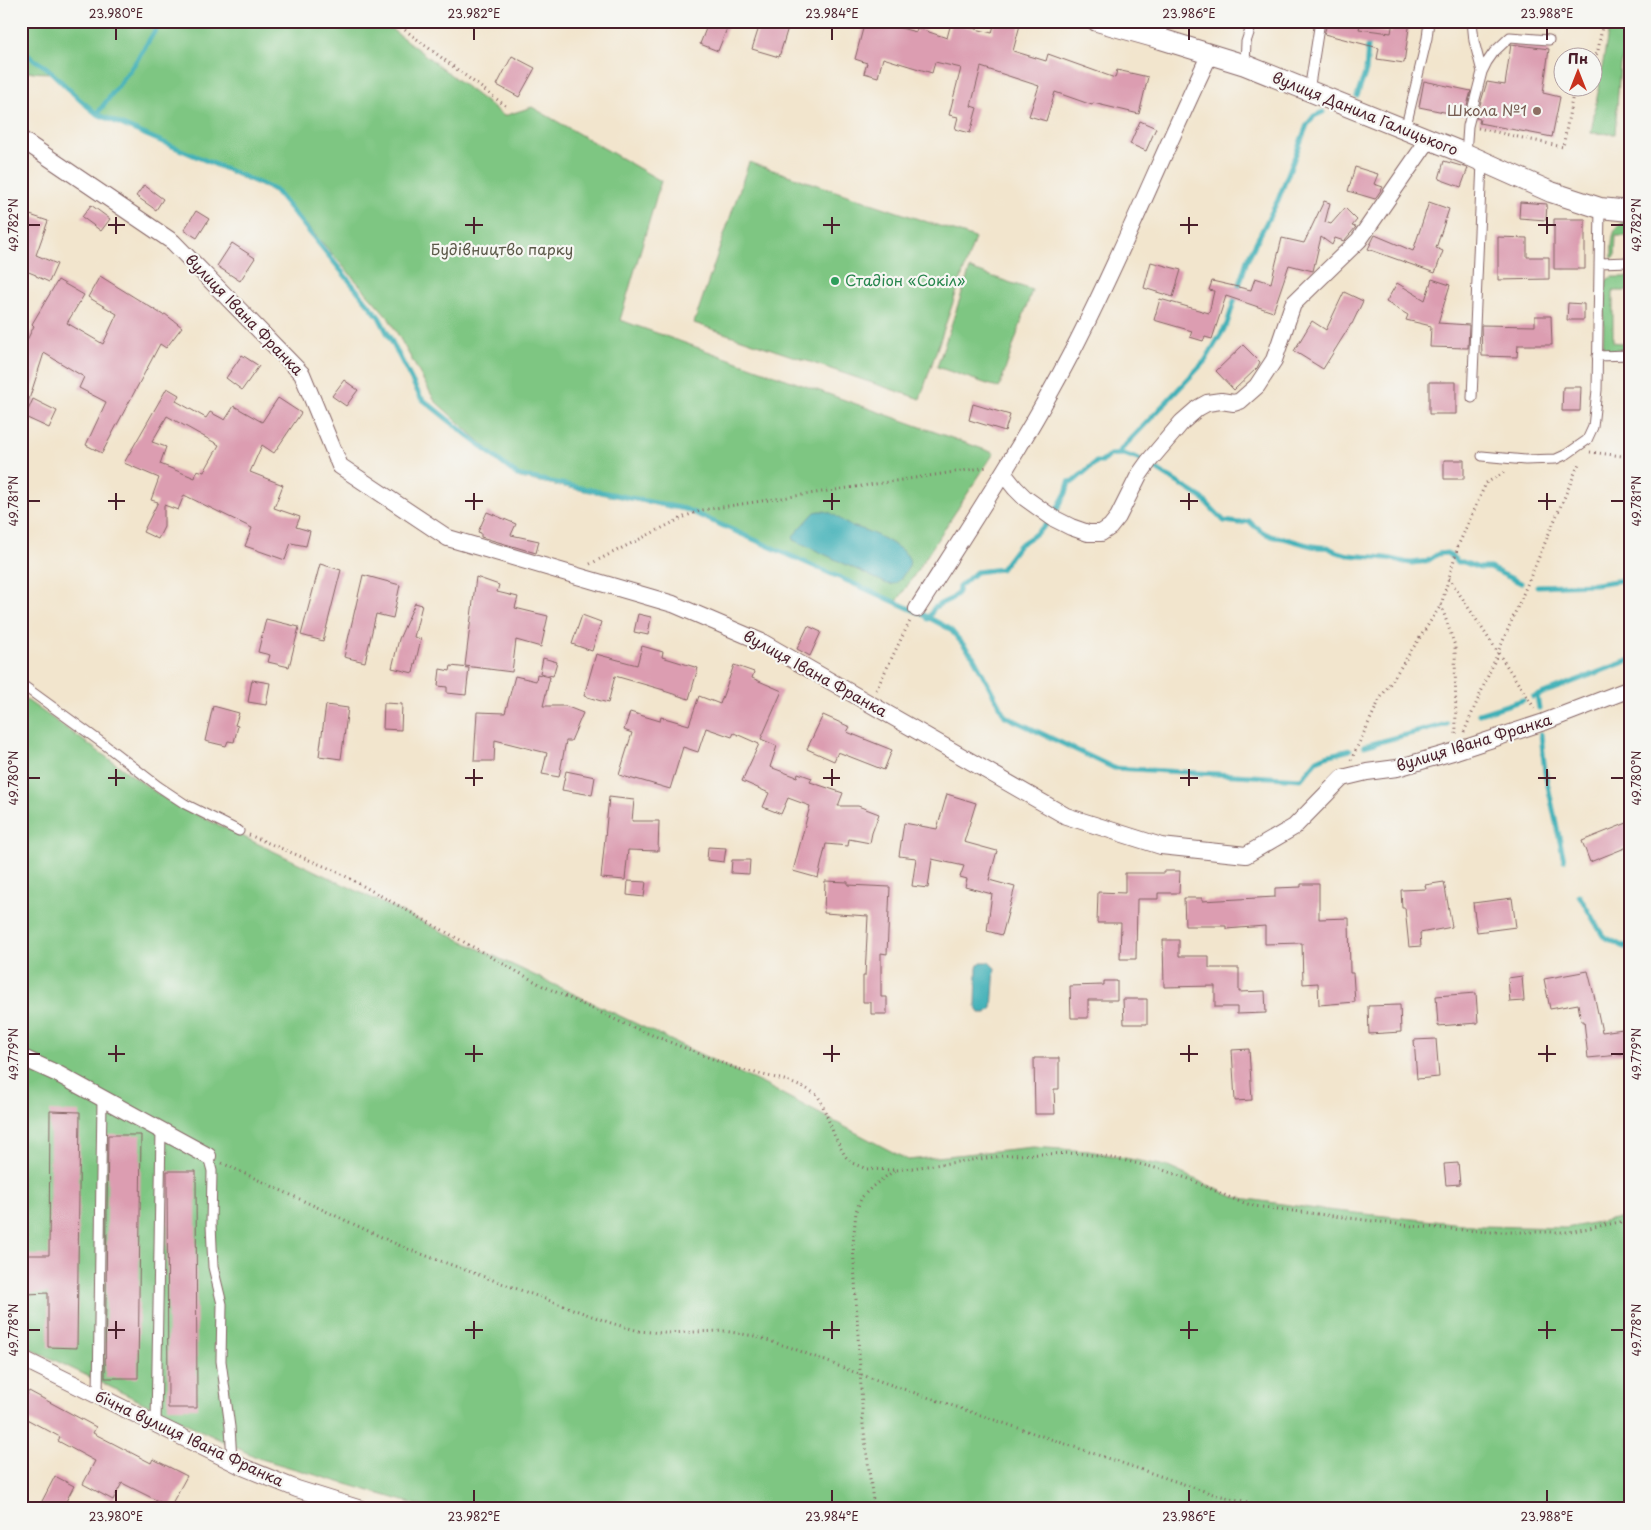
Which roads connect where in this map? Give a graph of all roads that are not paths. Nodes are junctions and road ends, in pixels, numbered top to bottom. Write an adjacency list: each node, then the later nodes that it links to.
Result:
1 (1097, 21): 6 (street, вулиця Данила Галицького)
2 (1253, 21): 9 (lane)
3 (1320, 21): 11 (lane)
4 (1429, 21): 12 (lane)
5 (1472, 21): 10 (lane)
6 (1162, 30): 8 (street, вулиця Данила Галицького)
7 (1549, 40): 10 (lane)
8 (1210, 54): 9 (street, вулиця Данила Галицького); 24 (street)
9 (1245, 65): 11 (street, вулиця Данила Галицького)
10 (1482, 72): 15 (lane)
11 (1309, 91): 12 (street, вулиця Данила Галицького)
12 (1405, 130): 14 (street, вулиця Данила Галицького)
13 (21, 139): 27 (street, вулиця Івана Франка)
14 (1429, 139): 15 (street, вулиця Данила Галицького); 24 (street)
15 (1474, 158): 16 (street, вулиця Данила Галицького); 22 (lane)
16 (1600, 208): 17 (street, вулиця Данила Галицького); 19 (lane)
17 (1630, 211)
18 (1630, 262): 19 (lane)
19 (1599, 263): 21 (lane)
20 (1630, 355): 21 (lane)
21 (1597, 356): 23 (lane)
22 (1472, 398)
23 (1482, 456)
24 (1006, 468): 25 (street)
25 (917, 609)
26 (21, 684): 28 (lane)
27 (1630, 689)
28 (239, 831)
29 (21, 1057): 30 (street)
30 (102, 1098): 31 (street); 34 (lane)
31 (161, 1130): 32 (street); 35 (lane)
32 (208, 1156): 36 (lane)
33 (21, 1358): 34 (street, бічна вулиця Івана Франка)
34 (98, 1396): 35 (street, бічна вулиця Івана Франка)
35 (156, 1424): 36 (street, бічна вулиця Івана Франка)
36 (232, 1461): 37 (street, бічна вулиця Івана Франка)
37 (361, 1509)

